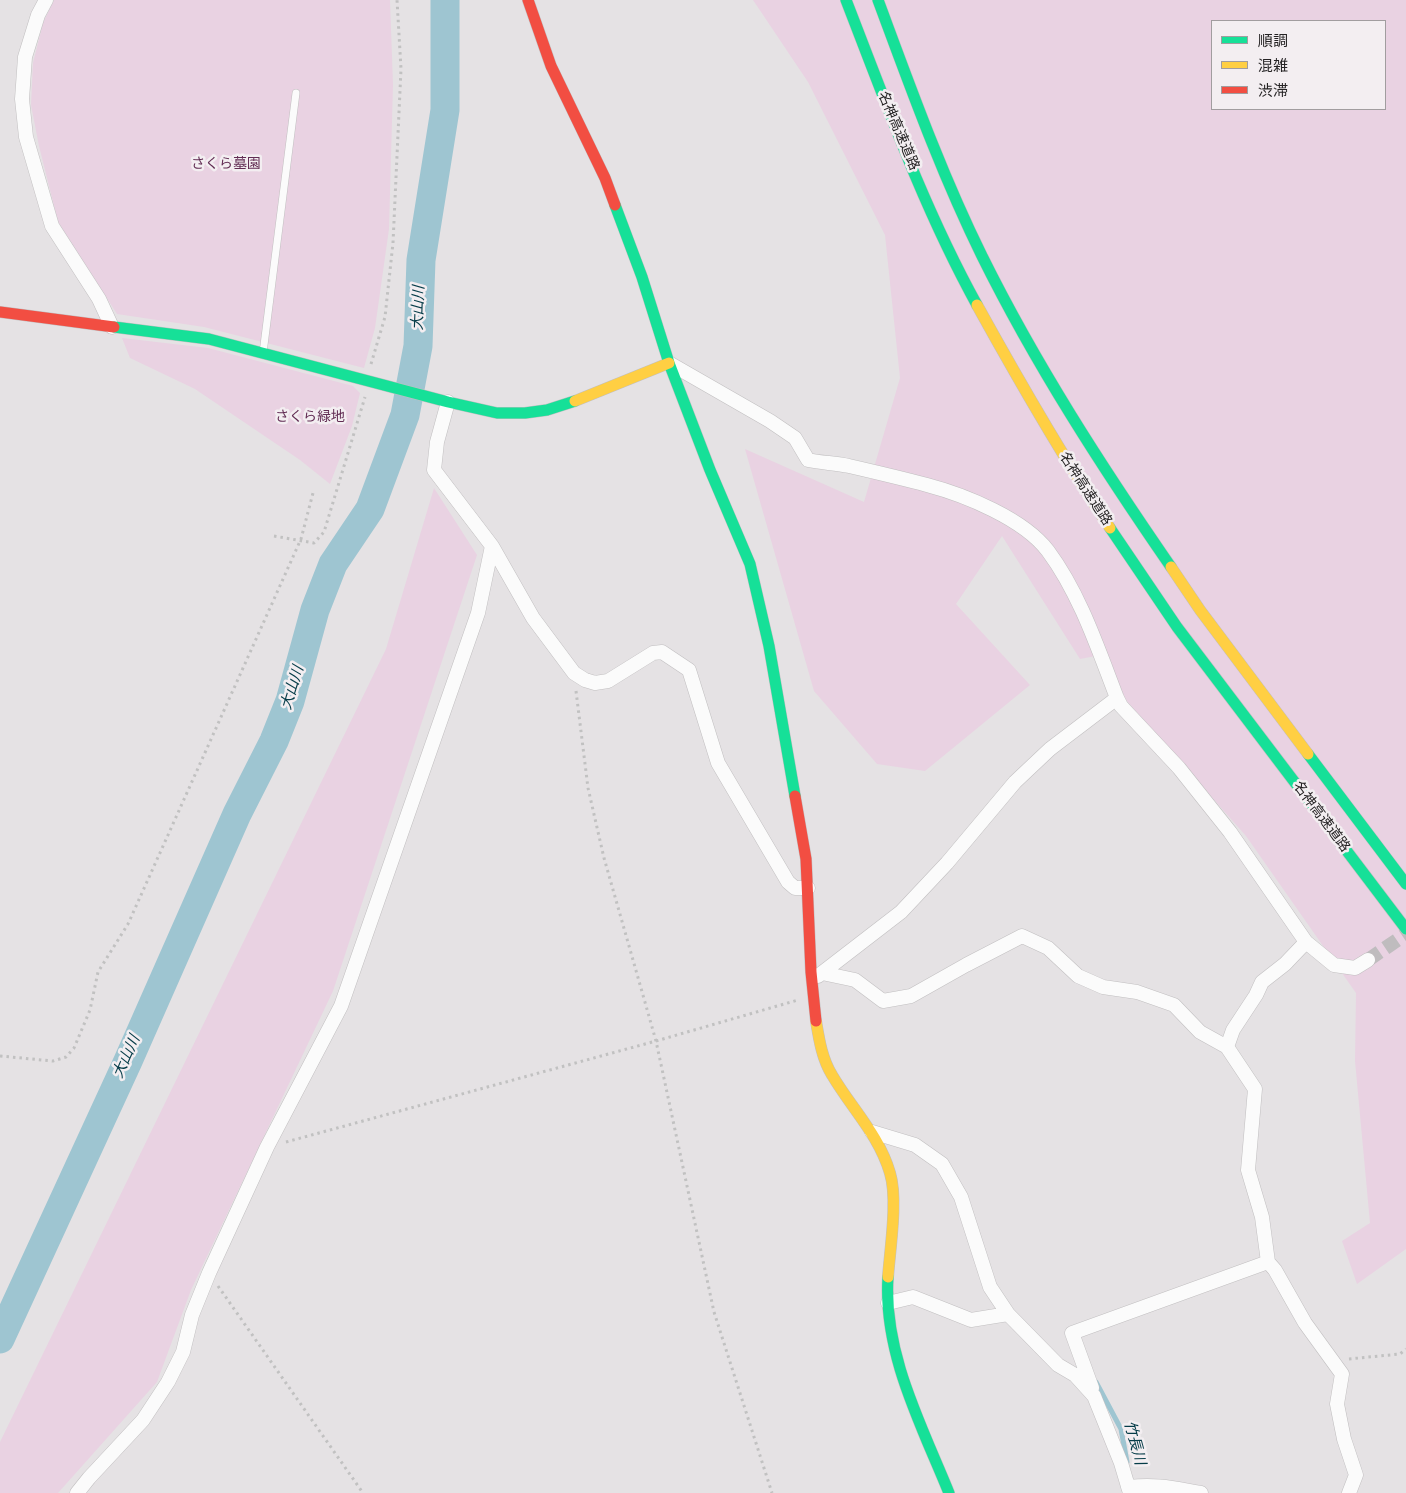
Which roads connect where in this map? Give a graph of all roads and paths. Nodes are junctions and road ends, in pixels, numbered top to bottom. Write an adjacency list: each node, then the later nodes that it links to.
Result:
1 (46, 0): 8 (street)
2 (397, 0): 11 (path)
3 (528, 0): 10 (main road)
4 (846, 0): 21 (main road, 名神高速道路)
5 (878, 0): 19 (main road, 名神高速道路)
6 (296, 93): 9 (lane)
7 (0, 312): 8 (main road)
8 (112, 327): 9 (main road)
9 (263, 354): 11 (main road)
10 (668, 363): 12 (main road); 18 (street); 20 (main road)
11 (374, 383): 12 (main road); 15 (path)
12 (446, 401): 16 (street)
13 (313, 493): 15 (path)
14 (274, 536): 15 (path)
15 (300, 542): 28 (path)
16 (492, 546): 17 (street); 30 (street)
17 (574, 673): 20 (street); 26 (path)
18 (1117, 698): 22 (street); 24 (street)
19 (1406, 884)
20 (808, 888): 24 (main road)
21 (1406, 930)
22 (1306, 942): 23 (street); 27 (street)
23 (1368, 960)
24 (817, 977): 25 (main road); 27 (street)
25 (813, 996): 26 (path); 29 (main road)
26 (656, 1041): 30 (path); 41 (path)
27 (1227, 1046): 31 (street)
28 (0, 1056)
29 (872, 1132): 33 (main road); 34 (street)
30 (268, 1147): 32 (street)
31 (1268, 1262): 36 (street); 37 (street)
32 (209, 1273): 39 (street); 40 (path)
33 (888, 1303): 34 (street); 42 (main road)
34 (1008, 1314): 37 (street)
35 (1406, 1349): 36 (path)
36 (1331, 1360): 44 (street)
37 (1094, 1396): 38 (street)
38 (1129, 1490): 43 (street)
39 (77, 1493)
40 (363, 1493)
41 (772, 1493)
42 (949, 1493)
43 (1201, 1493)
44 (1349, 1493)

